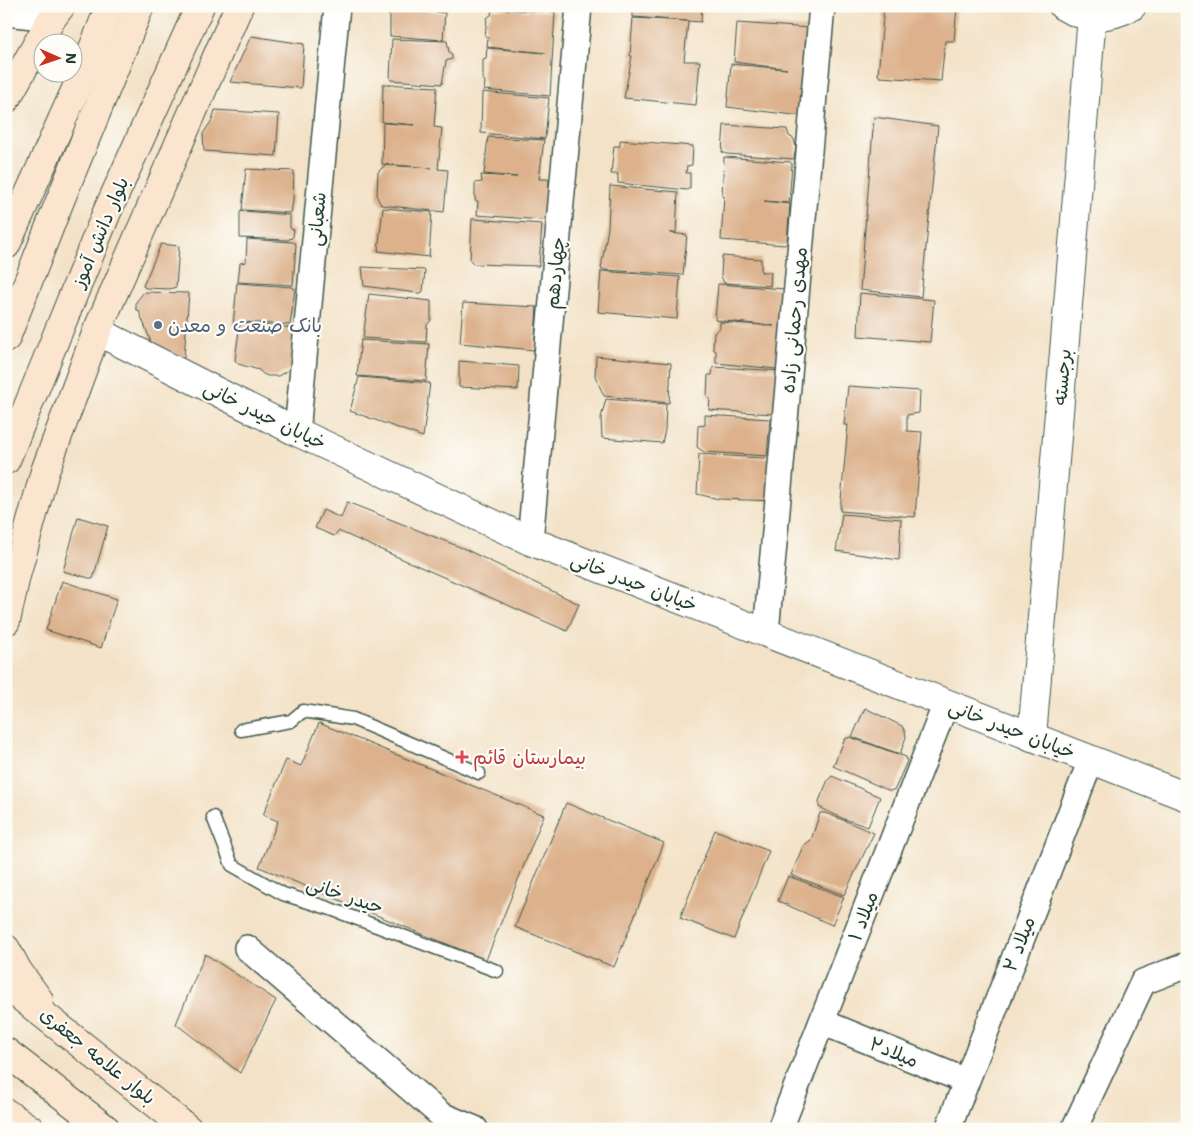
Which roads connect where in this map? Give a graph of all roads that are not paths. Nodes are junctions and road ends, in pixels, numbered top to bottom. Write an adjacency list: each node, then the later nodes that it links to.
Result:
1 (110, 6): 14 (main road)
2 (140, 6): 16 (main road)
3 (200, 6): 18 (main road, بلوار دانش آموز)
4 (239, 6): 15 (main road)
5 (338, 6): 17 (street, شعبانی)
6 (580, 6): 19 (street, چهاردهم)
7 (822, 6): 21 (street, مهدی رحمانی زاده)
8 (1063, 6): 12 (street)
9 (1132, 6): 12 (street)
10 (56, 12): 11 (street); 13 (main road)
11 (6, 13)
12 (1092, 16): 24 (street, برجسته)
13 (6, 99)
14 (6, 245)
15 (98, 330): 17 (street, خیابان حیدر خانی); 20 (main road)
16 (6, 338)
17 (297, 432): 19 (street, خیابان حیدر خانی)
18 (6, 460)
19 (530, 540): 21 (street, خیابان حیدر خانی)
20 (6, 621)
21 (766, 633): 22 (street, خیابان حیدر خانی)
22 (946, 703): 24 (street, خیابان حیدر خانی); 35 (street, میلاد ۱)
23 (242, 730): 26 (lane)
24 (1032, 737): 25 (street, خیابان حیدر خانی)
25 (1091, 760): 27 (street, خیابان حیدر خانی); 37 (street, میلاد ۲)
26 (479, 773)
27 (1187, 797)
28 (213, 817): 32 (lane, حیدر خانی)
29 (247, 948): 42 (street)
30 (6, 949): 34 (main road)
31 (1187, 965): 45 (street)
32 (497, 971)
33 (6, 985): 34 (main road, بلوار علامه جعفری)
34 (53, 1020): 41 (main road, بلوار علامه جعفری)
35 (822, 1022): 37 (street, میلاد۲); 43 (street, میلاد ۱)
36 (6, 1052): 40 (main road)
37 (966, 1081): 44 (street, میلاد ۲)
38 (6, 1113): 39 (main road)
39 (30, 1129)
40 (106, 1129)
41 (188, 1129)
42 (475, 1129)
43 (780, 1129)
44 (948, 1129)
45 (1074, 1129)

